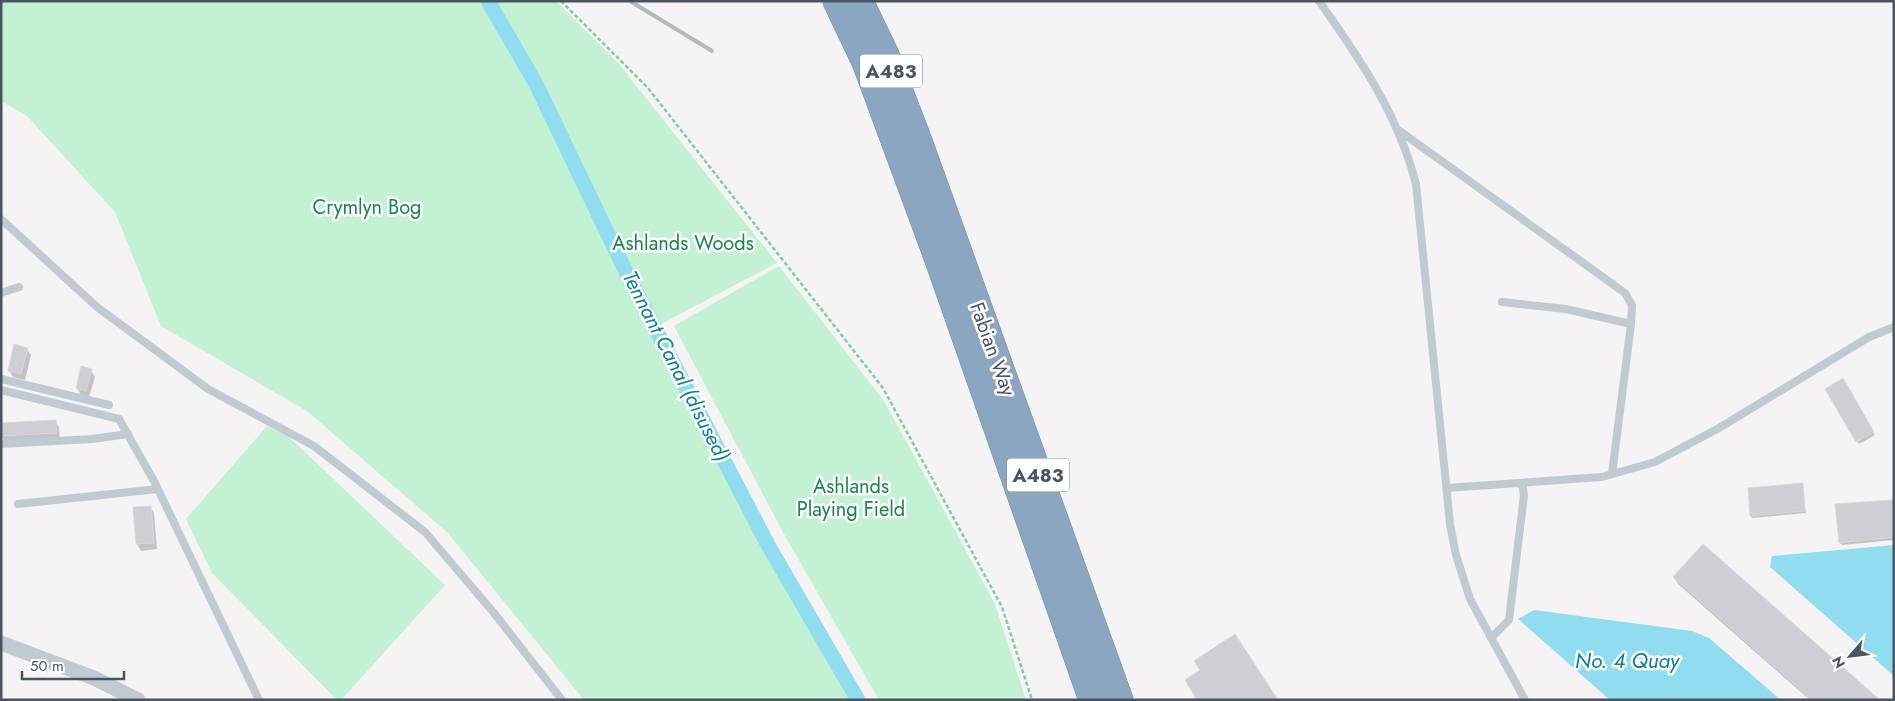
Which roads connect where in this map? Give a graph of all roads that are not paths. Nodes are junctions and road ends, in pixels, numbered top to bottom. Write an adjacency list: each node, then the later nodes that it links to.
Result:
1 (837, 1): 6 (highway, Fabian Way / A483)
2 (859, 1): 6 (highway, Fabian Way / A483)
3 (1319, 1): 4 (lane)
4 (1397, 129): 10 (lane); 19 (lane)
5 (1, 219): 26 (lane)
6 (948, 253): 27 (highway, Fabian Way / A483); 28 (highway, Fabian Way / A483)
7 (19, 287): 8 (lane)
8 (1, 294)
9 (1502, 302): 10 (lane)
10 (1631, 324): 17 (lane)
11 (1894, 327): 17 (lane)
12 (1, 379): 14 (lane)
13 (1, 390): 15 (lane)
14 (109, 405)
15 (128, 434): 16 (lane); 20 (lane)
16 (1, 444)
17 (1612, 474): 18 (lane)
18 (1522, 483): 19 (lane); 22 (lane)
19 (1447, 488): 22 (lane)
20 (158, 489): 21 (lane); 25 (lane)
21 (18, 504)
22 (1491, 638): 29 (lane)
23 (1, 642): 24 (street)
24 (138, 700)
25 (259, 700)
26 (562, 700)
27 (1093, 700)
28 (1119, 700)
29 (1525, 700)

